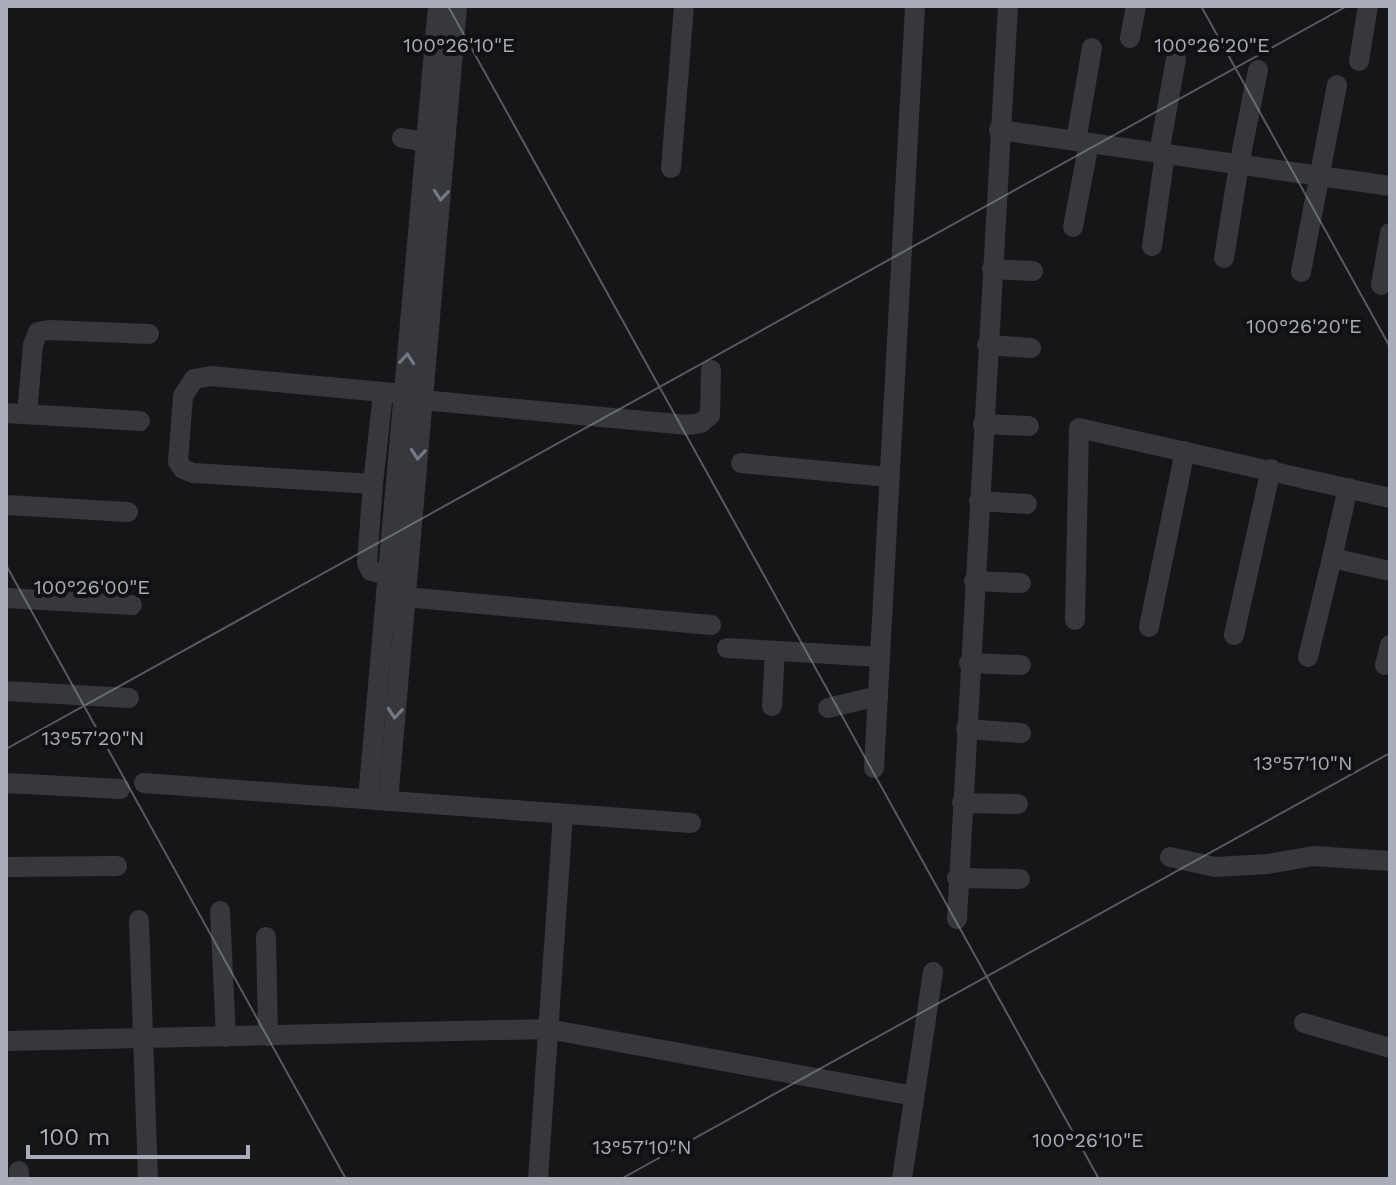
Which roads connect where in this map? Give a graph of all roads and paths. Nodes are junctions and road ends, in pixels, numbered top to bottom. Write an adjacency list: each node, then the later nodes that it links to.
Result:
1 (438, 6): 14 (street)
2 (457, 6): 14 (street)
3 (684, 6): 21 (street)
4 (915, 6): 44 (street)
5 (1008, 6): 15 (street)
6 (1136, 6): 8 (street)
7 (1368, 6): 11 (street)
8 (1130, 38)
9 (1092, 48): 17 (street)
10 (1176, 59): 19 (street)
11 (1359, 61)
12 (1258, 70): 20 (street)
13 (1337, 85): 22 (street)
14 (440, 89): 18 (street)
15 (999, 130): 17 (street); 28 (street)
16 (402, 138): 18 (street)
17 (1082, 142): 19 (street); 24 (street)
18 (436, 144): 36 (street)
19 (1162, 154): 20 (street); 26 (street)
20 (1239, 165): 22 (street); 27 (street)
21 (671, 168)
22 (1319, 176): 23 (street); 30 (street)
23 (1390, 186)
24 (1073, 227)
25 (1390, 233): 31 (street)
26 (1152, 246)
27 (1224, 258)
28 (992, 269): 29 (street); 33 (street)
29 (1033, 271)
30 (1301, 272)
31 (1381, 285)
32 (149, 334): 37 (street)
33 (987, 345): 34 (street); 39 (street)
34 (1031, 348)
35 (711, 370): 36 (street)
36 (403, 397): 45 (street); 45 (street); 56 (street, one-way to 56); 56 (street)
37 (16, 414): 38 (street)
38 (140, 421)
39 (983, 424): 40 (street); 48 (street)
40 (1029, 426)
41 (1185, 451): 43 (street); 59 (street); 61 (street)
42 (741, 463): 44 (street)
43 (1271, 469): 46 (street); 62 (street)
44 (888, 477): 66 (street)
45 (373, 484): 56 (street)
46 (1348, 488): 47 (street); 52 (street)
47 (1390, 498)
48 (979, 501): 49 (street); 54 (street)
49 (1027, 504)
50 (6, 505): 51 (street)
51 (128, 512)
52 (1332, 558): 53 (street); 67 (street)
53 (1390, 571)
54 (974, 581): 55 (street); 68 (street)
55 (1021, 583)
56 (393, 589): 60 (street); 82 (street)
57 (6, 598): 58 (street)
58 (132, 605)
59 (1075, 620)
60 (711, 625)
61 (1149, 627)
62 (1234, 635)
63 (1390, 645): 70 (street)
64 (727, 648): 65 (street)
65 (775, 651): 66 (street); 74 (street)
66 (880, 657): 72 (street)
67 (1308, 657)
68 (969, 663): 69 (street); 76 (street)
69 (1021, 665)
70 (1385, 665)
71 (6, 691): 73 (street)
72 (878, 696): 75 (street); 78 (street)
73 (129, 698)
74 (772, 706)
75 (828, 708)
76 (966, 729): 77 (street); 83 (street)
77 (1021, 733)
78 (874, 768)
79 (6, 783): 81 (street)
80 (144, 783): 82 (street)
81 (120, 789)
82 (378, 800): 85 (street)
83 (962, 803): 84 (street); 91 (street)
84 (1018, 804)
85 (563, 815): 86 (street); 99 (street)
86 (691, 823)
87 (1170, 857): 88 (street)
88 (1390, 861)
89 (117, 866): 90 (street)
90 (6, 867)
91 (957, 878): 92 (street); 94 (street)
92 (1020, 879)
93 (220, 911): 101 (street)
94 (957, 919)
95 (139, 920): 102 (street)
96 (266, 937): 100 (street)
97 (933, 972): 105 (street)
98 (1304, 1023): 104 (street)
99 (548, 1029): 100 (street); 105 (street); 107 (street)
100 (268, 1036): 101 (street)
101 (226, 1037): 102 (street)
102 (143, 1039): 103 (street); 106 (street)
103 (6, 1041)
104 (1390, 1048)
105 (914, 1096): 108 (street)
106 (148, 1179)
107 (538, 1179)
108 (902, 1179)

